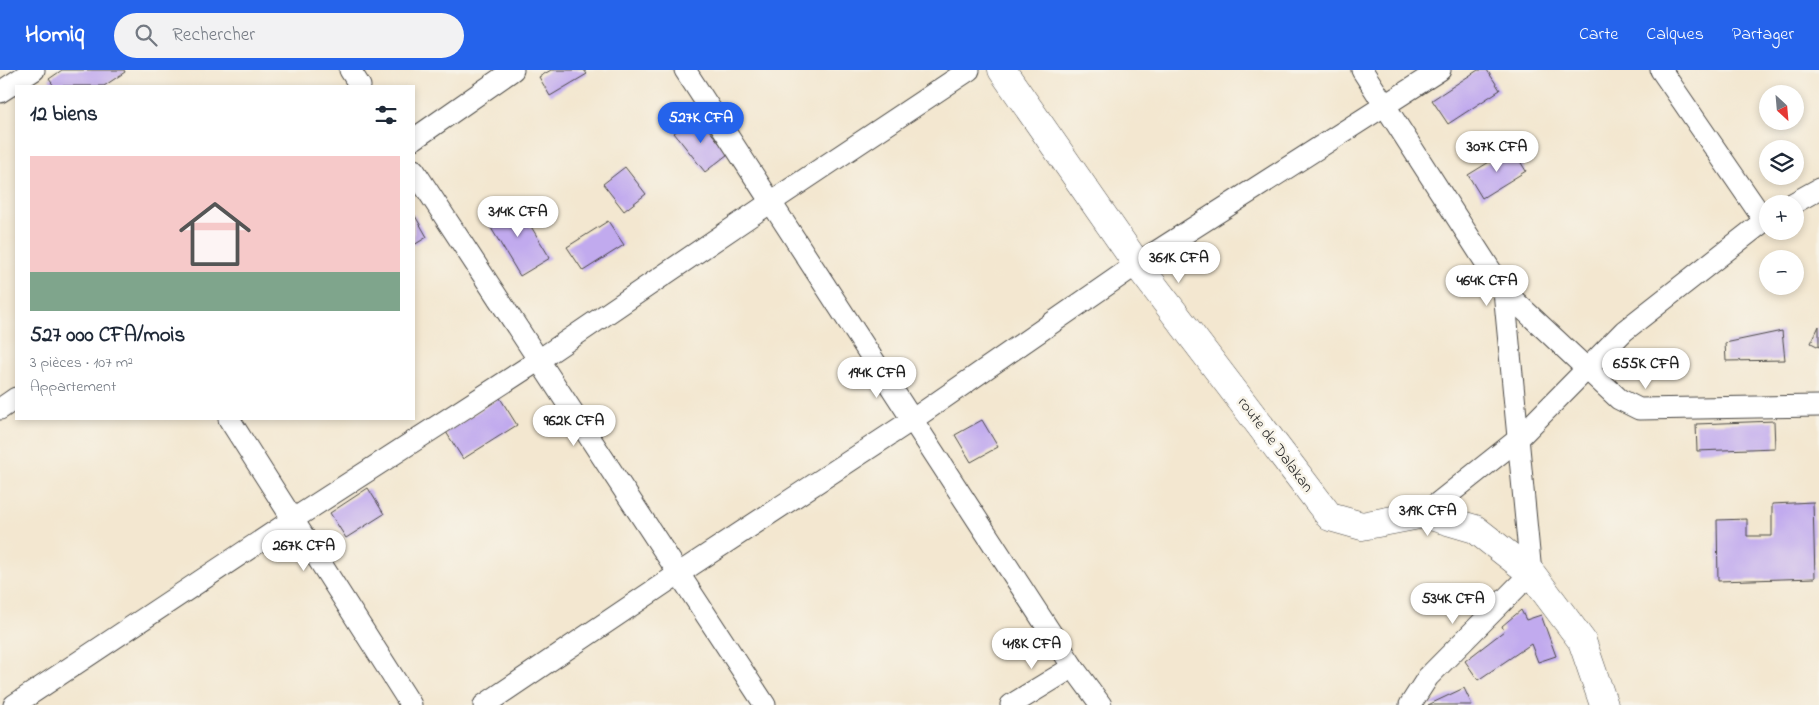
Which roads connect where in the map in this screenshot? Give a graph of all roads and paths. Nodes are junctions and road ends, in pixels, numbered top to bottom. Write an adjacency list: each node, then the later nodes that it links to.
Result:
1 (34, 70): 10 (street)
2 (350, 70): 11 (street)
3 (513, 70): 13 (street)
4 (685, 70): 17 (street)
5 (969, 70): 17 (street)
6 (1002, 70): 20 (street, route de Dalakan)
7 (1362, 70): 12 (street)
8 (1440, 70): 12 (street)
9 (1661, 70): 18 (street)
10 (11, 83)
11 (359, 85)
12 (1385, 105): 20 (street); 21 (street)
13 (415, 138)
14 (415, 172): 22 (street)
15 (1819, 189): 16 (street)
16 (1804, 197)
17 (771, 202): 22 (street); 28 (street)
18 (1759, 209)
19 (1759, 225): 23 (street)
20 (1137, 264): 28 (street); 30 (street, route de Dalakan)
21 (1504, 291): 23 (street); 29 (street)
22 (539, 360): 31 (street); 33 (street)
23 (1587, 369): 25 (street); 29 (street)
24 (15, 399): 26 (street)
25 (1819, 406)
26 (0, 409)
27 (230, 420): 31 (street)
28 (912, 420): 33 (street); 34 (street)
29 (1517, 440): 30 (street); 32 (street)
30 (1424, 514): 32 (street, route de Dalakan)
31 (292, 520): 35 (street); 36 (street)
32 (1531, 573): 41 (street); 42 (street, route de Dalakan)
33 (678, 574): 37 (street); 38 (street)
34 (1073, 667): 39 (street); 40 (street)
35 (14, 705)
36 (411, 705)
37 (484, 705)
38 (765, 705)
39 (1011, 705)
40 (1102, 705)
41 (1410, 705)
42 (1604, 705)

